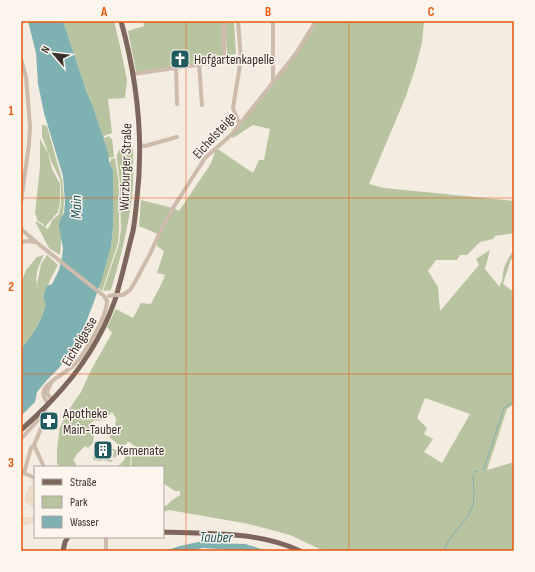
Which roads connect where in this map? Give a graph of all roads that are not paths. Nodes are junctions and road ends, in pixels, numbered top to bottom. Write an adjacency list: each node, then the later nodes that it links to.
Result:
1 (121, 21): 11 (main road, Würzburger Straße)
2 (224, 21): 7 (street)
3 (238, 21): 15 (street)
4 (273, 21): 12 (street)
5 (316, 21): 12 (street, Eichelsteige)
6 (21, 59): 18 (street)
7 (224, 60): 8 (street); 9 (street)
8 (230, 60)
9 (199, 64): 10 (street); 14 (street)
10 (176, 68): 11 (street); 13 (street)
11 (133, 74): 17 (main road, Würzburger Straße)
12 (274, 81): 15 (street, Eichelsteige)
13 (177, 104)
14 (202, 105)
15 (239, 123): 23 (street, Eichelsteige, bridge)
16 (177, 138): 17 (street)
17 (140, 145): 22 (main road, Würzburger Straße)
18 (21, 202)
19 (21, 229): 21 (street)
20 (21, 242): 21 (street)
21 (37, 243): 23 (street)
22 (118, 290): 24 (main road, Eichelgasse)
23 (106, 297): 24 (street)
24 (51, 402): 25 (main road, Eichelgasse)
25 (44, 409): 26 (street); 27 (main road, Eichelgasse)
26 (45, 416): 28 (street); 29 (street)
27 (21, 430)
28 (21, 439)
29 (34, 445): 30 (street); 31 (street)
30 (44, 466)
31 (22, 472): 32 (street)
32 (34, 478)
33 (164, 532): 38 (main road)
34 (67, 538): 36 (main road)
35 (106, 538): 37 (street)
36 (63, 551)
37 (106, 551)
38 (300, 551)

